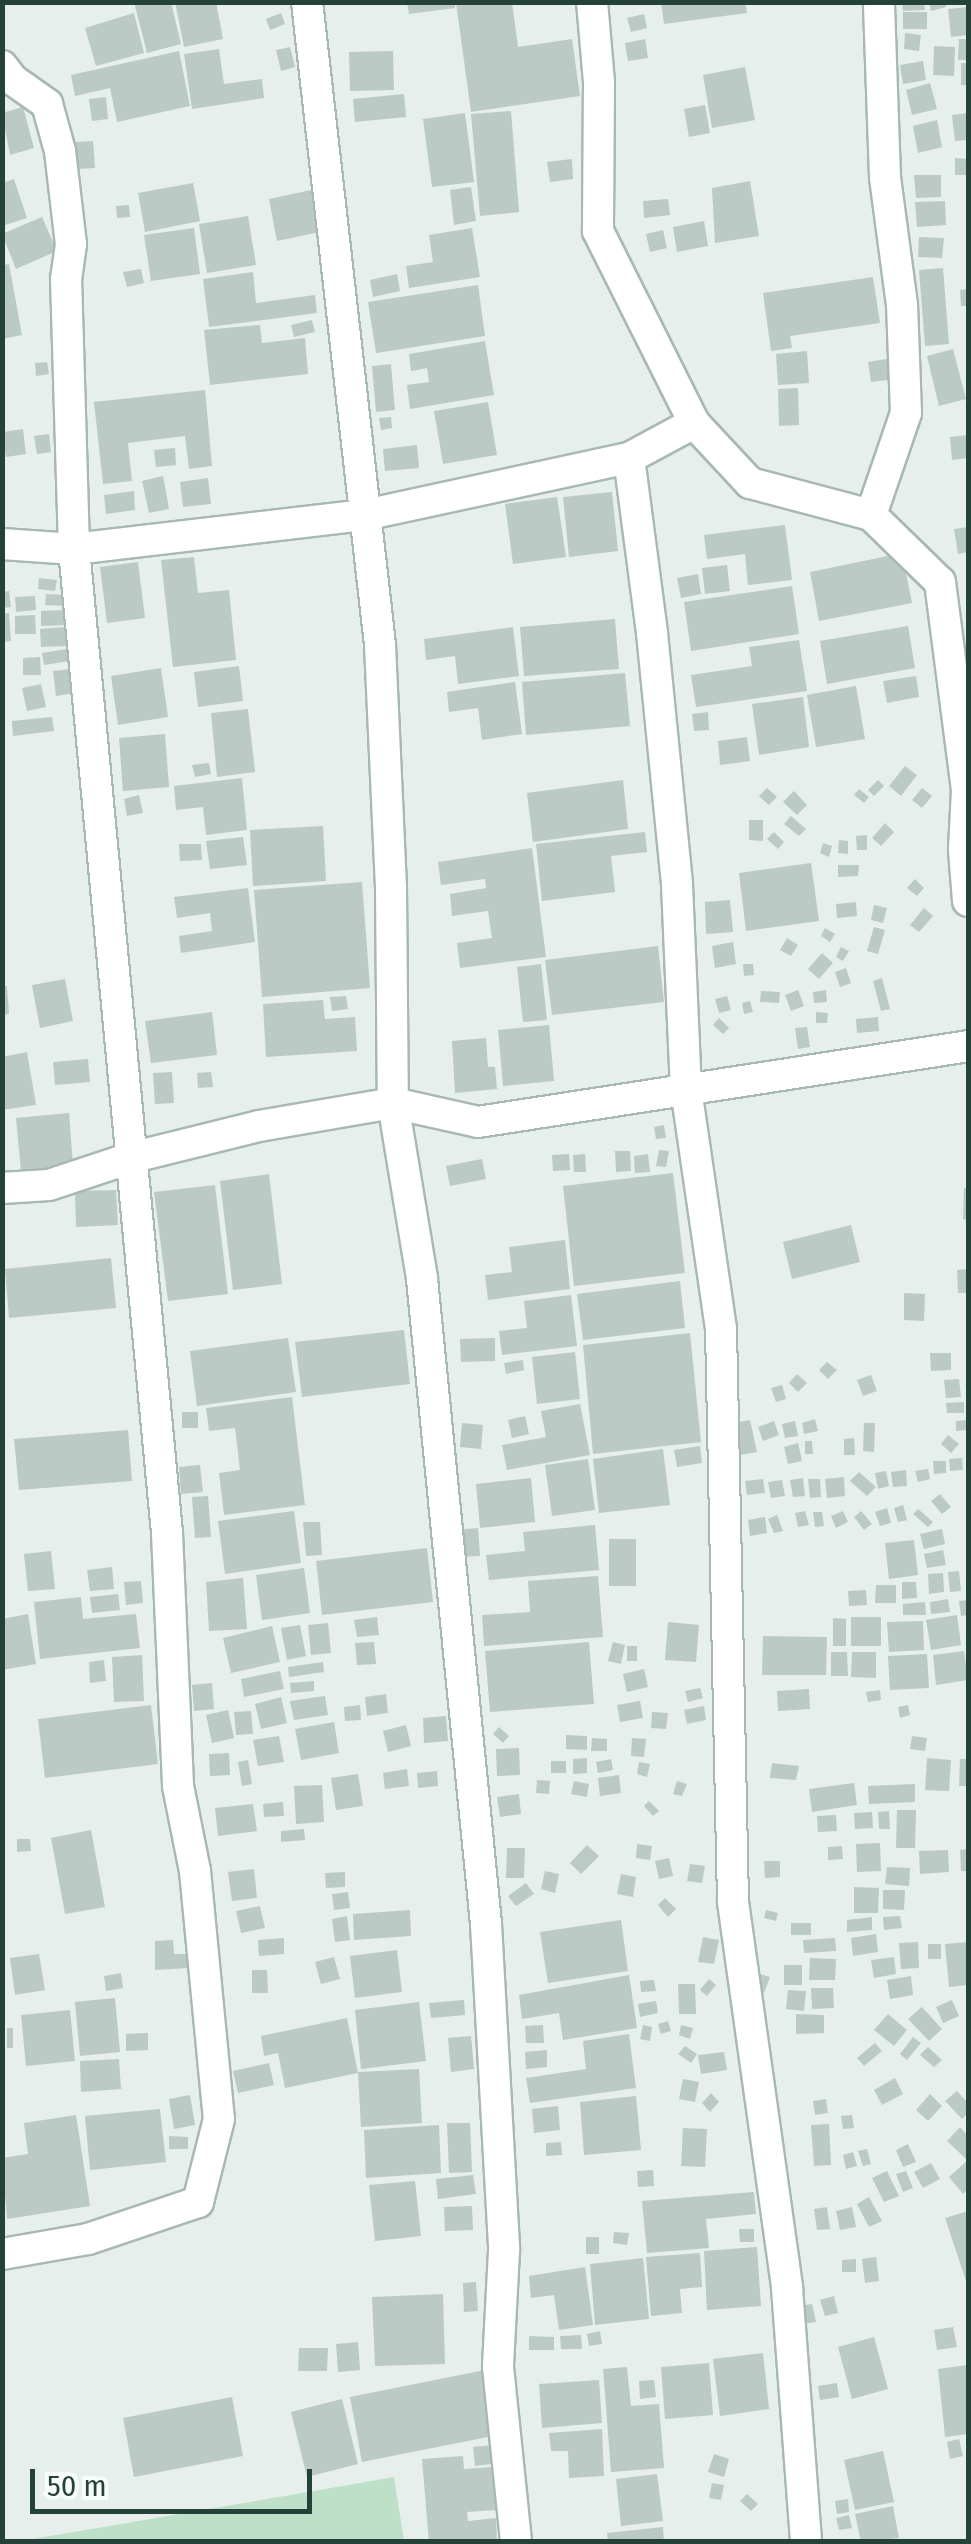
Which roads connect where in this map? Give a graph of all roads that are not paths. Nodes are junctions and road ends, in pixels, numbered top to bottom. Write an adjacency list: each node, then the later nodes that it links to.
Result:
1 (307, 2): 8 (street)
2 (592, 2): 5 (street)
3 (879, 2): 7 (street)
4 (2, 66): 10 (street)
5 (694, 422): 6 (street); 7 (street)
6 (628, 458): 8 (street); 13 (street)
7 (872, 515): 11 (street)
8 (365, 516): 10 (street); 14 (street)
9 (2, 544): 10 (street)
10 (74, 549): 15 (street)
11 (968, 901)
12 (968, 1046): 13 (street)
13 (686, 1089): 14 (street); 19 (street)
14 (394, 1103): 15 (street); 18 (street)
15 (130, 1158): 16 (street); 17 (street)
16 (2, 1188)
17 (2, 2254)
18 (516, 2542)
19 (806, 2542)

